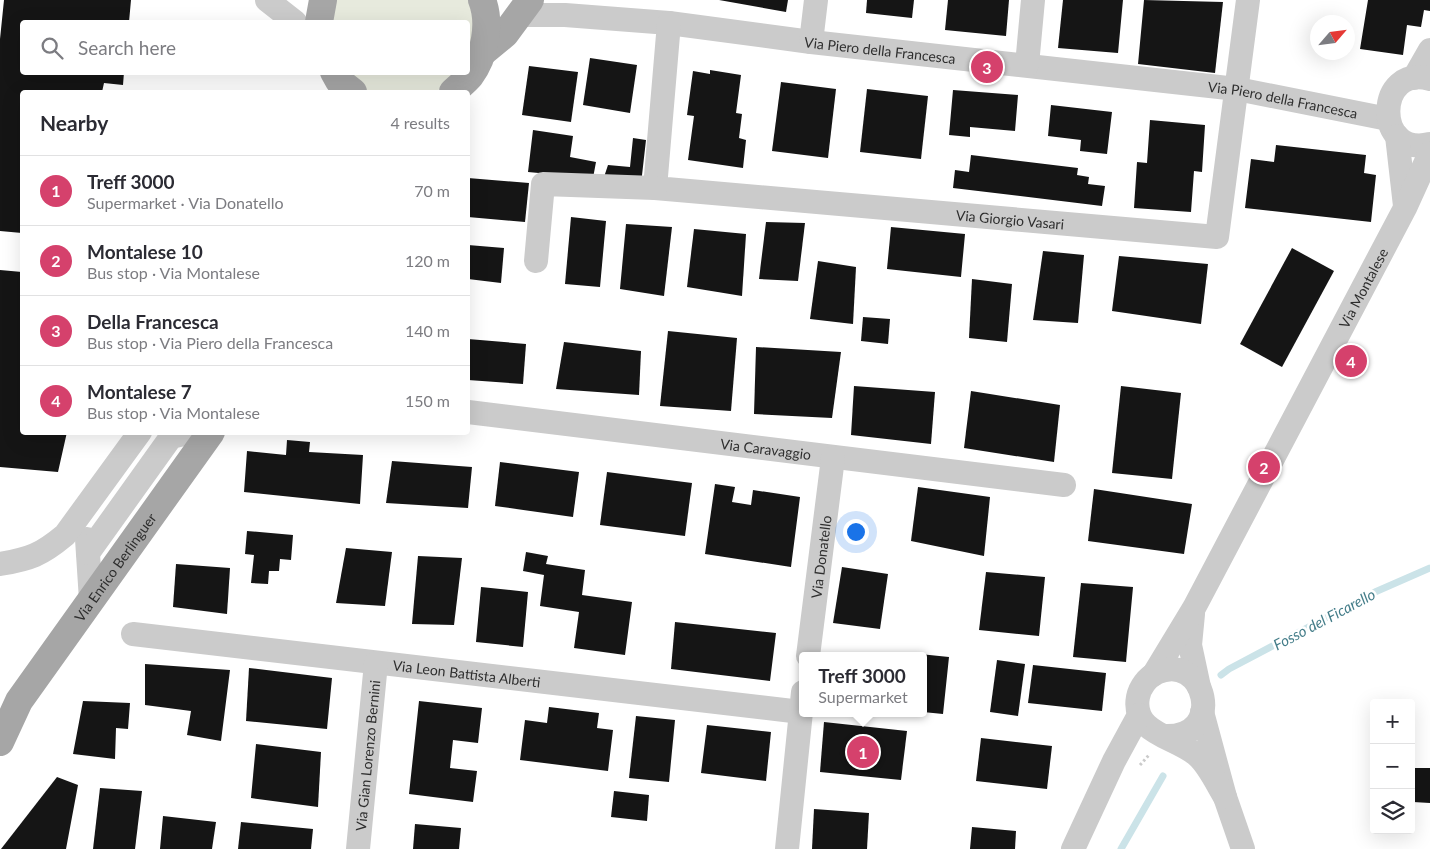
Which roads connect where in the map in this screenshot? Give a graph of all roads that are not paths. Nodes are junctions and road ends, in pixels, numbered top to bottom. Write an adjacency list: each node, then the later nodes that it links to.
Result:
1 (267, 0): 8 (street)
2 (323, 0): 9 (main road)
3 (482, 0): 13 (main road)
4 (816, 0): 11 (street)
5 (1033, 0): 14 (street)
6 (1248, 0): 16 (street)
7 (525, 8): 10 (street, Via Piero della Francesca); 13 (main road)
8 (292, 20)
9 (319, 20)
10 (669, 23): 11 (street, Via Piero della Francesca); 21 (street)
11 (811, 42): 14 (street, Via Piero della Francesca)
12 (1430, 50): 15 (street)
13 (482, 53): 17 (main road)
14 (1027, 65): 16 (street, Via Piero della Francesca)
15 (1422, 79): 18 (street)
16 (1237, 89): 18 (street, Via Piero della Francesca); 21 (street, Via Giorgio Vasari)
17 (455, 90)
18 (1393, 127): 19 (street); 22 (street)
19 (1430, 144)
20 (1430, 153): 22 (street, Via Montalese)
21 (655, 188): 23 (street, Via Giorgio Vasari)
22 (1405, 208): 34 (street, Via Montalese)
23 (536, 261)
24 (470, 412): 28 (street, Via Caravaggio)
25 (138, 435): 30 (street)
26 (176, 435): 31 (street)
27 (209, 435): 33 (main road, Via Enrico Berlinguer)
28 (833, 458): 29 (street, Via Caravaggio); 36 (street, Via Donatello)
29 (1064, 485)
30 (86, 507): 31 (street); 32 (street)
31 (88, 553): 33 (street)
32 (0, 564)
33 (91, 600): 41 (main road, Via Enrico Berlinguer)
34 (1194, 608): 38 (street, Via Montalese); 39 (street, Via Montalese)
35 (134, 634): 37 (street, Via Leon Battista Alberti)
36 (809, 652)
37 (376, 663): 40 (street, Via Leon Battista Alberti); 49 (street, Via Gian Lorenzo Bernini)
38 (1154, 674): 39 (street); 43 (street, Via Montalese)
39 (1199, 687): 42 (street, Via Montalese)
40 (799, 702)
41 (10, 709): 46 (main road, Via Enrico Berlinguer)
42 (1202, 712): 45 (street); 48 (street, Via Montalese)
43 (1139, 715): 45 (street); 47 (street, Via Montalese)
44 (800, 717): 50 (street)
45 (1159, 741): 47 (street); 48 (street)
46 (0, 742)
47 (1124, 766): 51 (street, Via Montalese)
48 (1225, 797): 52 (street)
49 (358, 849)
50 (787, 849)
51 (1073, 849)
52 (1243, 849)

